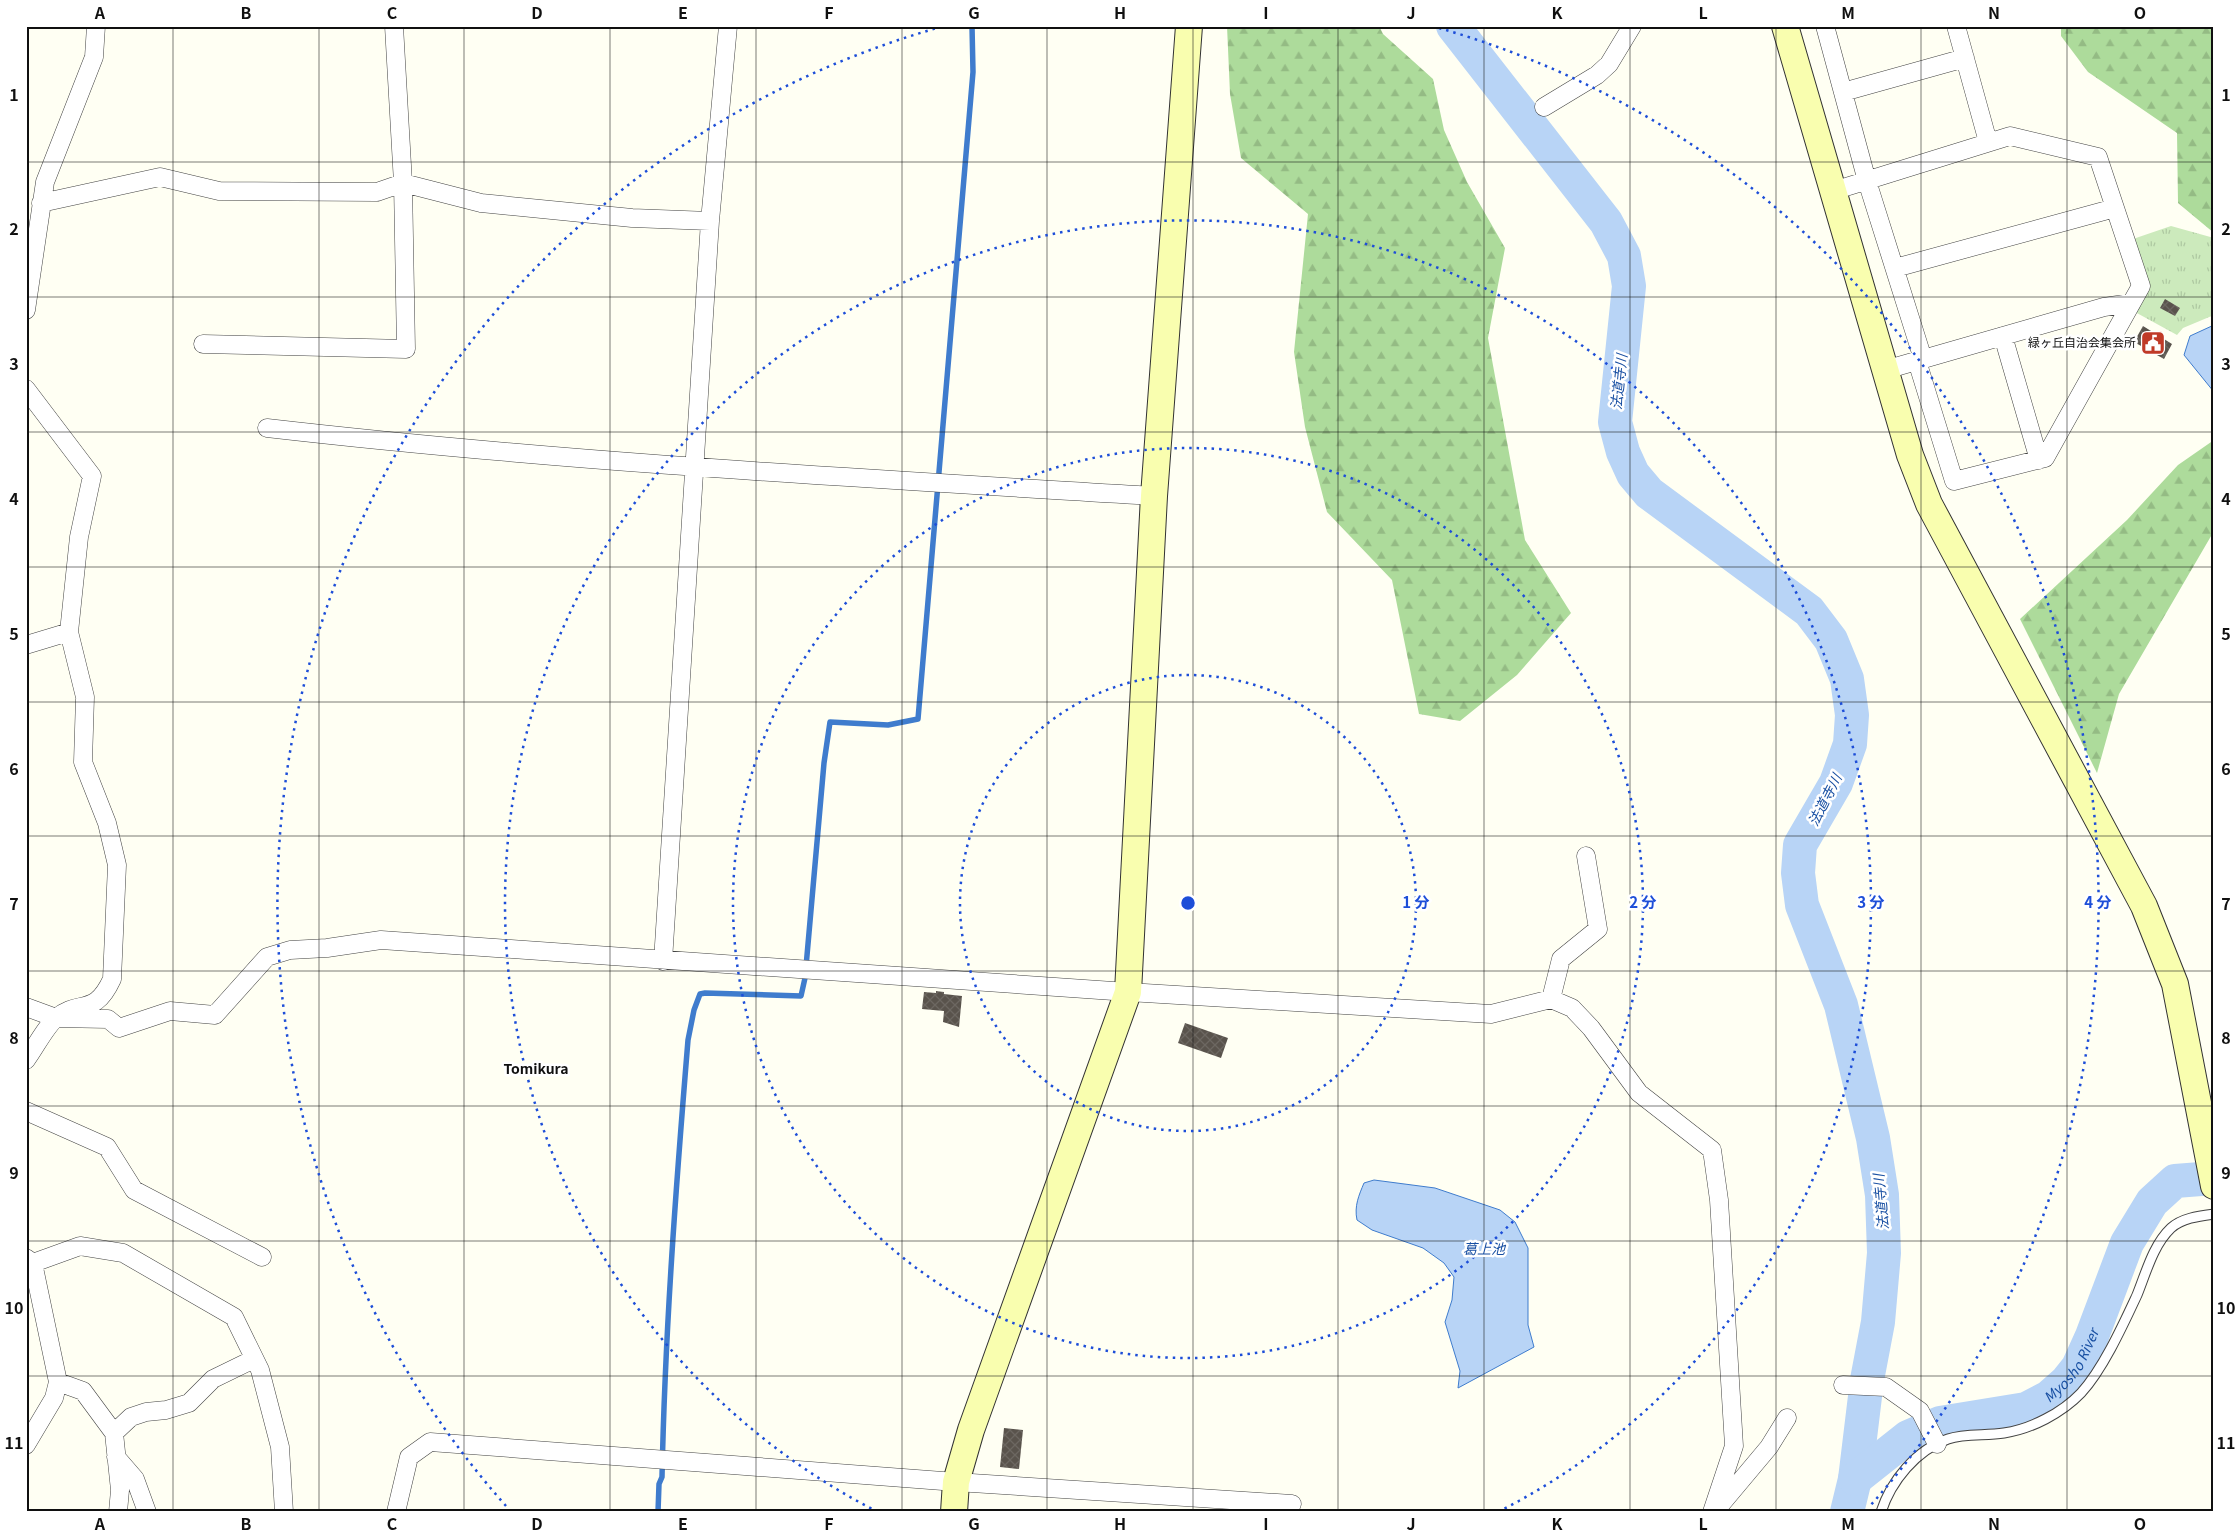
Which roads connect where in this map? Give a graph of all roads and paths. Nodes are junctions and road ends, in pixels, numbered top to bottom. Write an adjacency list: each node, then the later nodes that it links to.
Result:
1 (96, 26): 16 (street)
2 (394, 26): 14 (street)
3 (728, 26): 18 (street)
4 (1189, 26): 31 (street)
5 (1632, 26): 11 (street)
6 (1785, 26): 15 (street)
7 (1825, 26): 10 (street)
8 (1956, 26): 9 (street)
9 (1965, 58): 10 (street); 12 (street)
10 (1843, 92): 13 (street)
11 (1544, 107)
12 (1988, 142): 13 (street); 17 (street)
13 (1867, 181): 15 (street); 19 (street)
14 (403, 183): 16 (street); 18 (street); 24 (street)
15 (1833, 191): 26 (street)
16 (41, 203): 20 (street)
17 (2115, 208): 19 (street); 21 (street)
18 (710, 221): 30 (street)
19 (1895, 268): 25 (street)
20 (29, 275): 22 (street)
21 (2131, 303): 23 (street); 29 (street)
22 (26, 310)
23 (2003, 336): 25 (street); 29 (street)
24 (203, 344)
25 (1920, 360): 26 (street); 29 (street)
26 (1886, 370): 42 (street)
27 (26, 389): 32 (street)
28 (267, 428): 30 (street)
29 (2039, 460)
30 (696, 468): 31 (street); 35 (street)
31 (1154, 496): 36 (street)
32 (69, 632): 33 (street); 39 (street)
33 (26, 645)
34 (1586, 856): 37 (street)
35 (663, 961): 36 (street); 39 (street)
36 (1128, 992): 37 (street); 54 (street)
37 (1551, 999): 61 (street)
38 (26, 1007): 39 (street)
39 (56, 1018): 40 (street)
40 (26, 1060)
41 (26, 1111): 44 (street)
42 (2212, 1176)
43 (2214, 1214): 51 (lane)
44 (262, 1257)
45 (30, 1260): 46 (street); 47 (street)
46 (254, 1358): 50 (street); 58 (street)
47 (58, 1382): 50 (street); 52 (street)
48 (1843, 1385): 51 (street)
49 (1787, 1418): 61 (street)
50 (114, 1433): 53 (street)
51 (1937, 1444): 62 (lane)
52 (26, 1445)
53 (116, 1457): 56 (street); 57 (street)
54 (956, 1482): 55 (street); 59 (street); 60 (street)
55 (1292, 1504)
56 (118, 1512)
57 (147, 1512)
58 (284, 1512)
59 (396, 1512)
60 (954, 1512)
61 (1713, 1512)
62 (1881, 1512)

